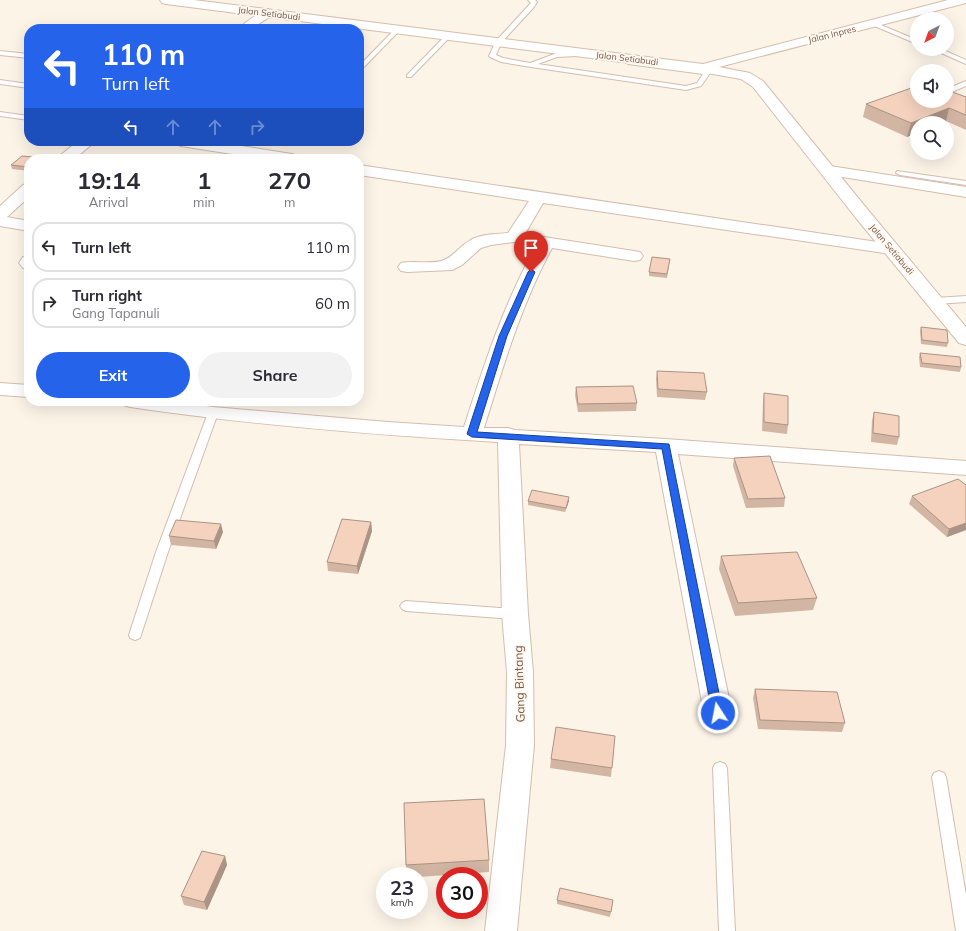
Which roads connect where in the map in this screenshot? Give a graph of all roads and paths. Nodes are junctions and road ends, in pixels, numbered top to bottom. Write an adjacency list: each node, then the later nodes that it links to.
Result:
1 (166, 0): 5 (street, Jalan Setiabudi)
2 (531, 0): 13 (lane)
3 (962, 0): 8 (street, Jalan Inpres)
4 (278, 4): 5 (street)
5 (267, 13): 6 (street); 7 (street, Jalan Setiabudi)
6 (250, 24)
7 (352, 24)
8 (874, 24): 12 (lane); 20 (street, Jalan Inpres)
9 (364, 26): 10 (street, Jalan Setiabudi)
10 (398, 30): 11 (street, Jalan Setiabudi); 18 (lane)
11 (448, 36): 13 (street, Jalan Setiabudi); 21 (lane)
12 (910, 39)
13 (498, 42): 19 (lane); 20 (street, Jalan Setiabudi)
14 (0, 53): 15 (lane)
15 (24, 55)
16 (951, 56): 17 (lane)
17 (966, 62)
18 (364, 64)
19 (531, 65): 20 (lane); 20 (lane)
20 (706, 70): 33 (street, Jalan Setiabudi)
21 (409, 76)
22 (0, 82): 24 (lane)
23 (966, 83): 25 (lane)
24 (24, 85)
25 (954, 89)
26 (0, 114): 27 (lane)
27 (24, 117)
28 (81, 146): 30 (street)
29 (212, 146): 31 (street)
30 (71, 154)
31 (261, 154)
32 (364, 171): 38 (street)
33 (830, 171): 36 (street); 44 (street, Jalan Setiabudi)
34 (900, 173): 35 (lane)
35 (966, 183)
36 (966, 192)
37 (24, 193): 39 (street)
38 (539, 197): 42 (street); 44 (street)
39 (0, 215)
40 (0, 221): 41 (street)
41 (24, 225)
42 (514, 237): 43 (street); 46 (street)
43 (546, 243): 45 (street); 54 (street)
44 (891, 249): 48 (street, Jalan Setiabudi)
45 (634, 256)
46 (407, 266)
47 (966, 299): 48 (lane)
48 (936, 301): 49 (street, Jalan Setiabudi)
49 (966, 339)
50 (0, 389): 51 (street)
51 (24, 391)
52 (168, 406): 53 (street)
53 (213, 413): 54 (street); 60 (lane)
54 (472, 434): 55 (street)
55 (508, 435): 56 (street); 59 (street, Gang Bintang)
56 (666, 446): 57 (street); 61 (street)
57 (966, 468)
58 (406, 606): 59 (lane)
59 (515, 614): 64 (street, Gang Bintang)
60 (134, 635)
61 (718, 713)
62 (720, 768): 65 (lane)
63 (939, 777): 66 (lane)
64 (502, 931)
65 (727, 931)
66 (964, 931)

